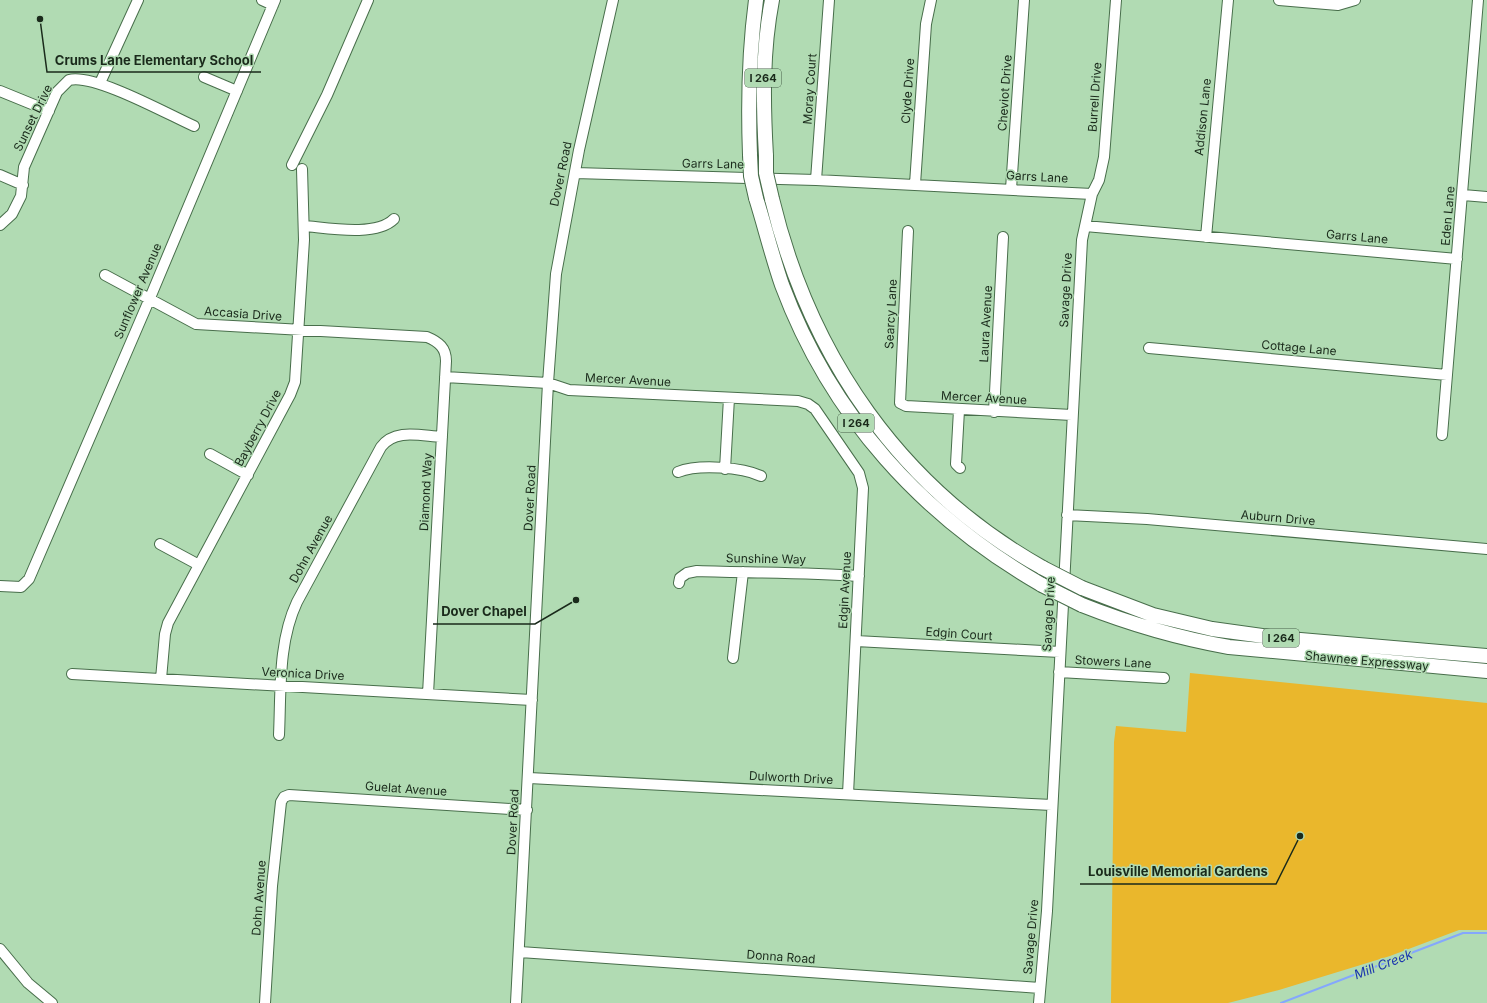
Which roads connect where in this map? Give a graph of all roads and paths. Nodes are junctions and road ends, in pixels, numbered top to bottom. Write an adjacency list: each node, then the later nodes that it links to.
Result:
1 (138, 0): 17 (street)
2 (262, 0): 15 (street)
3 (368, 0): 33 (street, Bayberry Drive)
4 (613, 0): 22 (street, Dover Road)
5 (756, 0): 74 (highway, Shawnee Expressway / I 264, bridge)
6 (772, 0): 71 (highway, Shawnee Expressway / I 264, bridge)
7 (829, 0): 24 (street, Moray Court)
8 (931, 0): 25 (street, Clyde Drive)
9 (1024, 0): 27 (street, Cheviot Drive)
10 (1116, 0): 28 (street, Burrell Drive)
11 (1228, 0): 36 (street, Addison Lane)
12 (1279, 0): 13 (street)
13 (1355, 0)
14 (1478, 0): 29 (street, Eden Lane)
15 (274, 3): 19 (street, Sunflower Avenue)
16 (204, 77): 19 (street)
17 (100, 83): 20 (street, Sunset Drive); 21 (street, Sunset Drive)
18 (0, 91): 20 (street)
19 (237, 91): 40 (street, Sunflower Avenue)
20 (49, 111): 26 (street, Sunset Drive)
21 (194, 126)
22 (575, 173): 24 (street, Garrs Lane); 46 (street, Dover Road)
23 (0, 175): 26 (street)
24 (816, 180): 25 (street, Garrs Lane)
25 (914, 184): 27 (street, Garrs Lane)
26 (23, 185): 32 (street, Sunset Drive)
27 (1011, 189): 28 (street, Garrs Lane)
28 (1092, 194): 34 (street)
29 (1463, 195): 30 (street); 38 (street, Eden Lane)
30 (1487, 197)
31 (394, 219): 33 (street)
32 (0, 225)
33 (305, 226): 41 (street, Bayberry Drive)
34 (1085, 226): 36 (street, Garrs Lane); 52 (street, Savage Drive)
35 (908, 231): 48 (street, Searcy Lane)
36 (1206, 236): 38 (street, Garrs Lane)
37 (1002, 237): 51 (street, Laura Avenue)
38 (1457, 259): 44 (street, Eden Lane)
39 (105, 275): 40 (street, Accasia Drive)
40 (150, 299): 41 (street, Accasia Drive); 68 (street, Sunflower Avenue)
41 (300, 330): 42 (street, Accasia Drive); 59 (street, Bayberry Drive)
42 (390, 335): 45 (street, Diamond Way)
43 (1149, 348): 44 (street, Cottage Lane)
44 (1446, 375): 53 (street, Eden Lane)
45 (445, 377): 46 (street, Mercer Avenue); 54 (street, Diamond Way)
46 (548, 383): 47 (street, Mercer Avenue); 80 (street, Dover Road)
47 (729, 398): 49 (street, Mercer Avenue); 57 (street)
48 (900, 398): 50 (street, Mercer Avenue)
49 (809, 405): 66 (street, Edgin Avenue)
50 (959, 410): 51 (street, Mercer Avenue); 56 (street)
51 (994, 412): 52 (street, Mercer Avenue)
52 (1072, 415): 61 (street, Savage Drive)
53 (1442, 435)
54 (442, 436): 78 (street, Dohn Avenue); 79 (street, Diamond Way)
55 (210, 454): 59 (street)
56 (960, 468)
57 (725, 469): 58 (street); 60 (street)
58 (678, 472)
59 (248, 475): 64 (street, Bayberry Drive)
60 (761, 476)
61 (1067, 515): 63 (street, Auburn Drive); 70 (street, Savage Drive)
62 (160, 544): 64 (street)
63 (1487, 549)
64 (199, 565): 77 (street, Bayberry Drive)
65 (743, 572): 66 (street, Sunshine Way); 67 (street, Sunshine Way); 72 (street)
66 (859, 576): 69 (street, Edgin Avenue)
67 (679, 583)
68 (0, 586)
69 (856, 641): 70 (street, Edgin Court); 83 (street, Edgin Avenue)
70 (1060, 652): 73 (street, Savage Drive)
71 (1487, 656)
72 (733, 658)
73 (1059, 672): 76 (street, Stowers Lane); 85 (street, Savage Drive)
74 (1487, 672)
75 (72, 674): 77 (street, Veronica Drive)
76 (1164, 678)
77 (161, 679): 78 (street, Veronica Drive)
78 (282, 686): 79 (street, Veronica Drive); 81 (street, Dohn Avenue)
79 (428, 694): 80 (street, Veronica Drive)
80 (532, 700): 82 (street, Dover Road)
81 (279, 734)
82 (529, 778): 83 (street, Dulworth Drive); 86 (street, Dover Road)
83 (848, 794): 85 (street, Dulworth Drive)
84 (284, 797): 86 (street, Guelat Avenue); 91 (street, Dohn Avenue)
85 (1052, 805): 89 (street, Savage Drive)
86 (527, 810): 88 (street, Dover Road)
87 (0, 949): 90 (street)
88 (520, 952): 89 (street, Donna Road); 92 (street, Dover Road)
89 (1040, 988): 93 (street, Savage Drive)
90 (52, 1003)
91 (265, 1003)
92 (516, 1003)
93 (1039, 1003)

